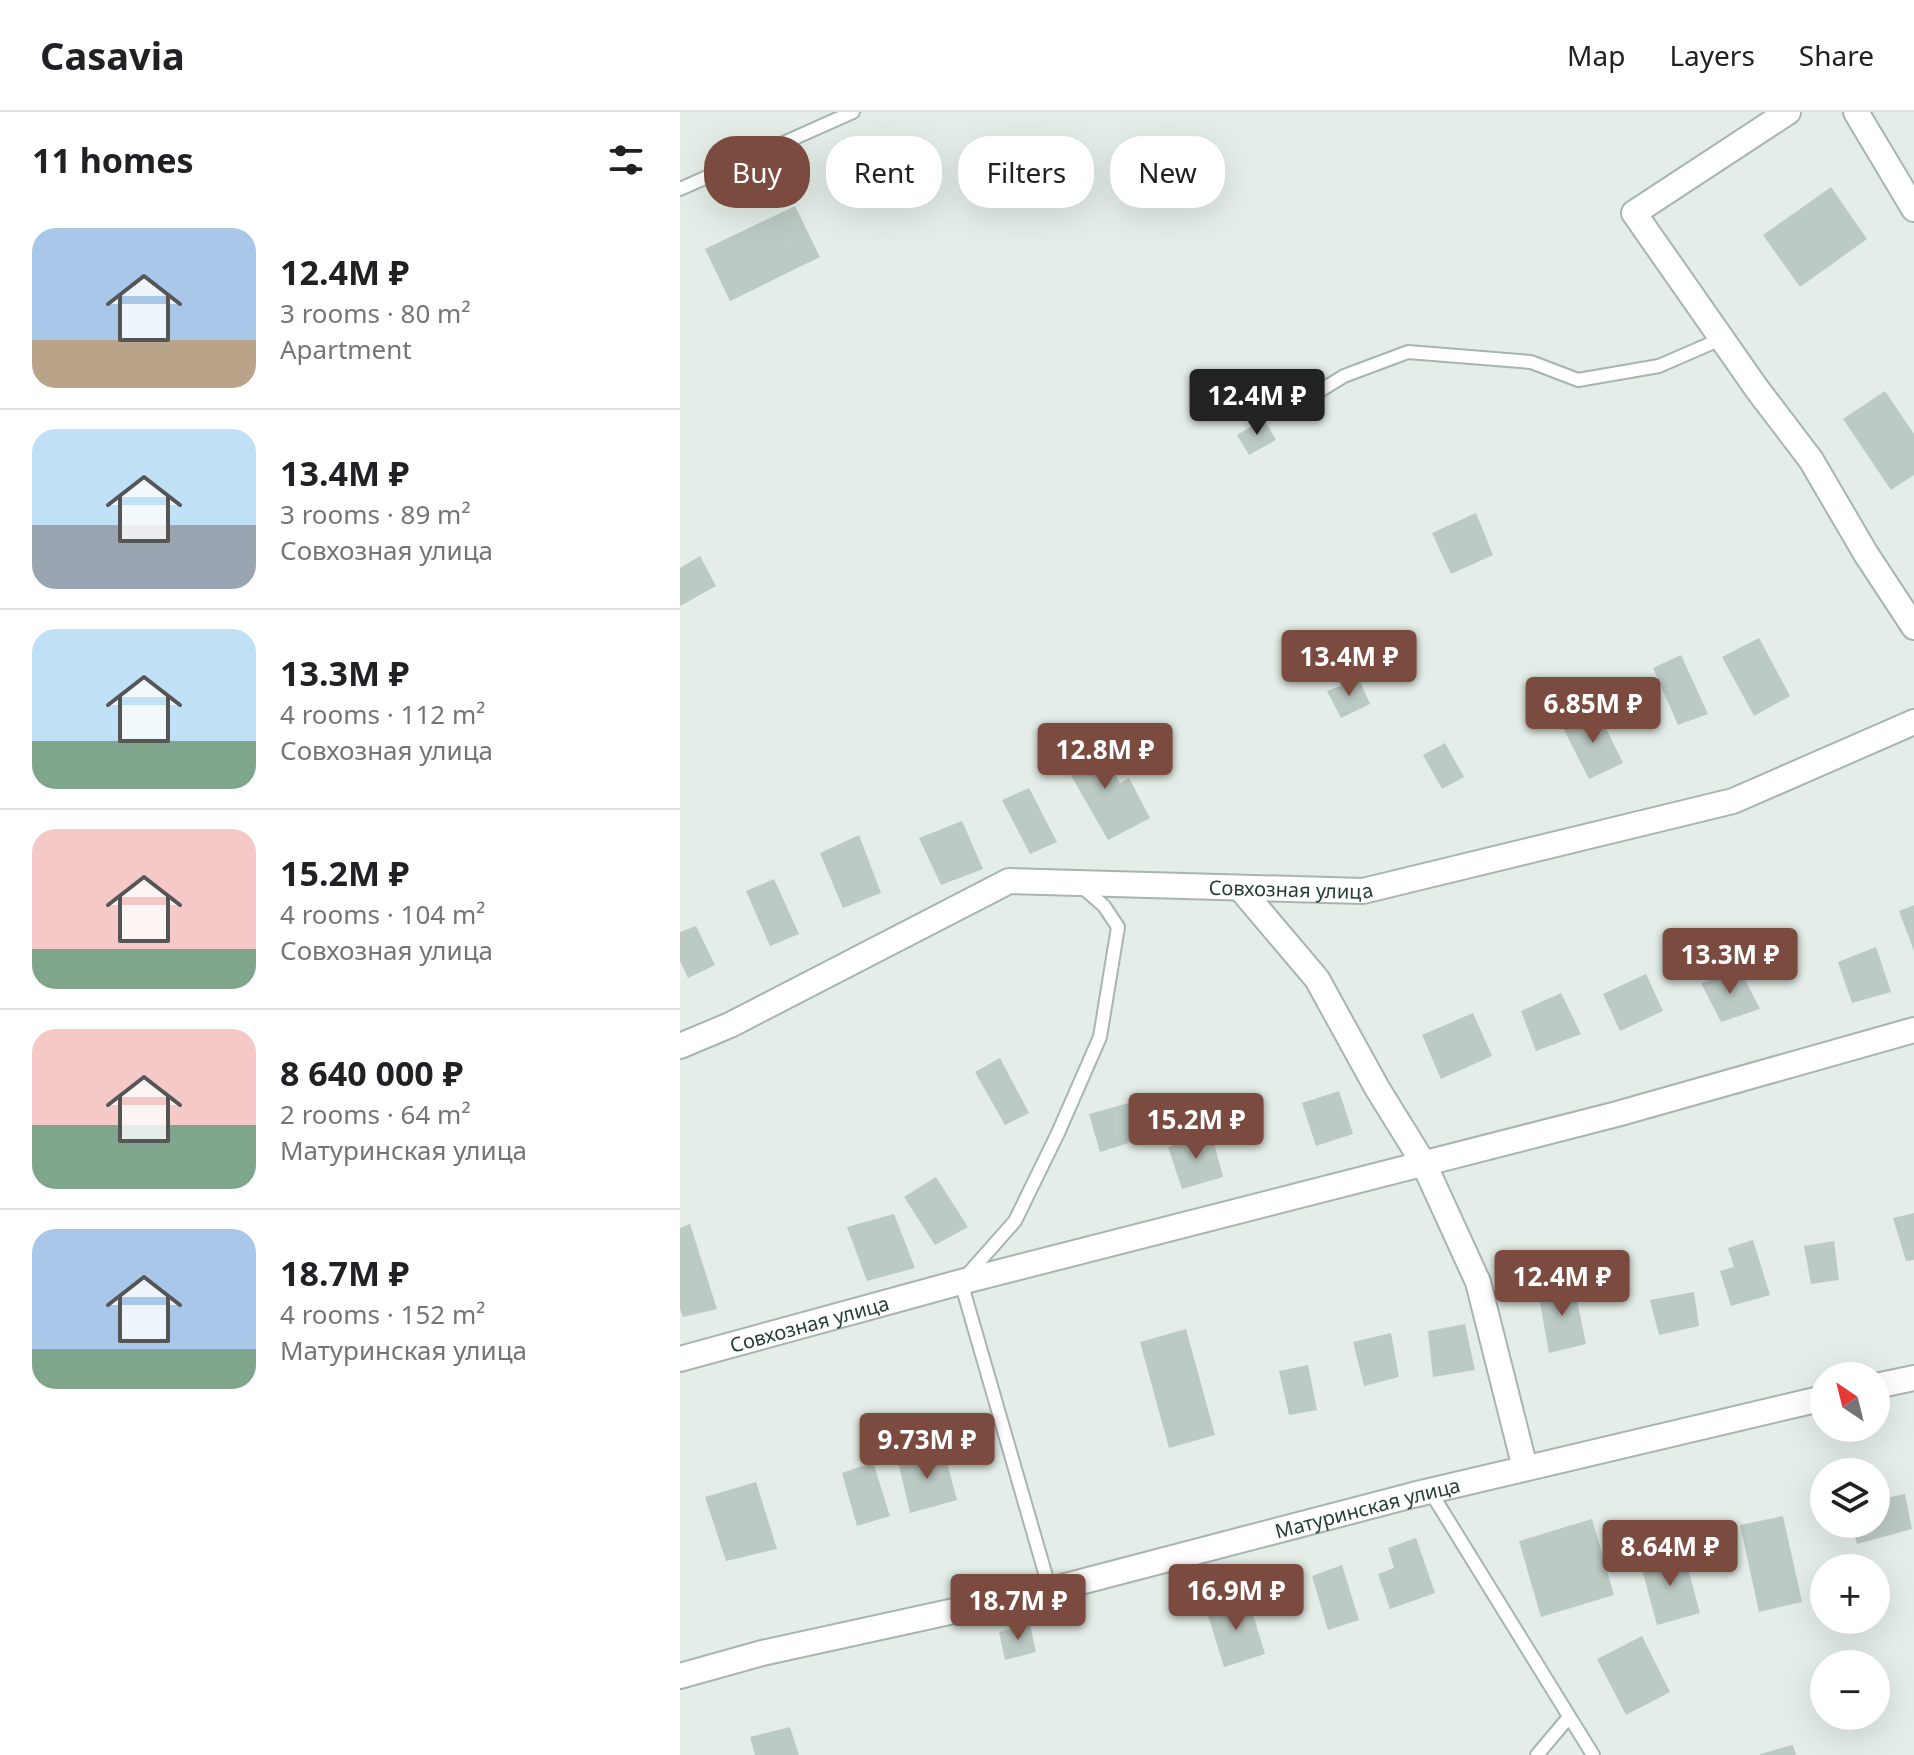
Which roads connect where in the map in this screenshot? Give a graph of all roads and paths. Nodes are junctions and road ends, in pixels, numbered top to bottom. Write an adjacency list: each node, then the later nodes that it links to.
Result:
1 (853, 112): 4 (lane)
2 (1788, 112): 6 (street)
3 (1856, 112): 5 (street)
4 (680, 189)
5 (1914, 209)
6 (1721, 339): 7 (lane); 8 (street)
7 (1287, 411)
8 (1914, 627)
9 (1914, 722): 11 (street, Совхозная улица)
10 (1078, 883): 11 (street, Совхозная улица); 13 (street, Совхозная улица); 15 (lane)
11 (1240, 888): 14 (street)
12 (1914, 1030): 14 (street, Совхозная улица)
13 (680, 1046)
14 (1424, 1164): 15 (street, Совхозная улица); 20 (street)
15 (961, 1282): 16 (street, Совхозная улица); 22 (lane)
16 (680, 1359)
17 (1914, 1378): 18 (street)
18 (1890, 1383)
19 (1810, 1401): 20 (street, Матуринская улица)
20 (1525, 1468): 21 (street, Матуринская улица)
21 (1430, 1491): 22 (street, Матуринская улица); 24 (lane)
22 (1050, 1590): 23 (street, Матуринская улица)
23 (680, 1676)
24 (1569, 1717): 25 (lane); 26 (lane)
25 (1537, 1755)
26 (1593, 1755)

